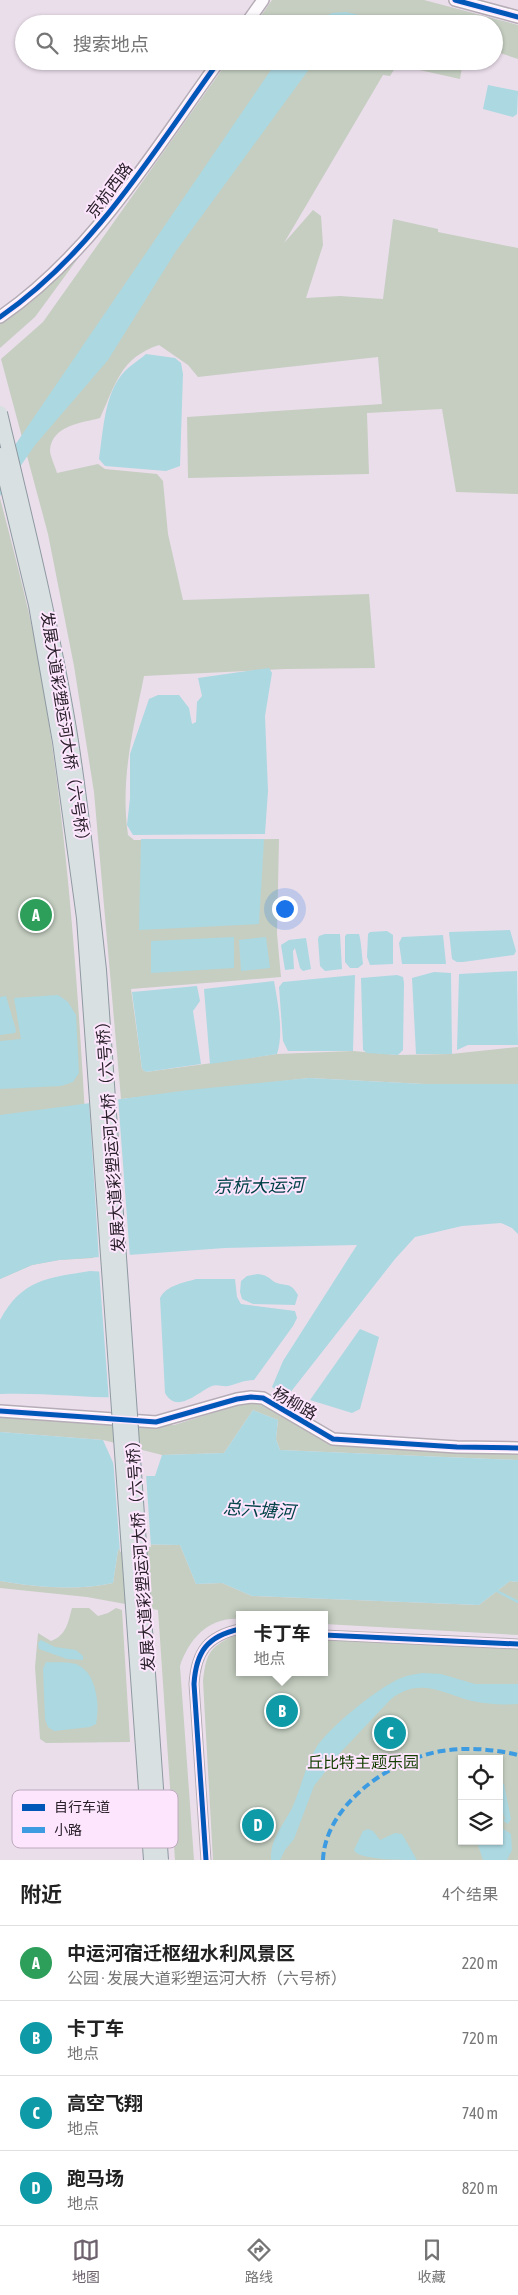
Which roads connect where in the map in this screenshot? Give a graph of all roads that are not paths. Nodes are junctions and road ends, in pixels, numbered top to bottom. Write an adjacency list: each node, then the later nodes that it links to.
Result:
1 (263, 0): 3 (street)
2 (455, 0): 4 (street)
3 (252, 15)
4 (518, 17)
5 (212, 70): 6 (street, 京杭西路)
6 (0, 318)
7 (0, 413): 15 (main road, 发展大道彩塑运河大桥（六号桥）, bridge)
8 (0, 455): 14 (main road, 发展大道彩塑运河大桥（六号桥）, bridge)
9 (0, 1411): 10 (street, 杨柳路)
10 (518, 1448)
11 (236, 1630): 16 (street)
12 (328, 1635): 13 (street)
13 (518, 1644)
14 (146, 1790)
15 (156, 1790)
16 (206, 1860)

